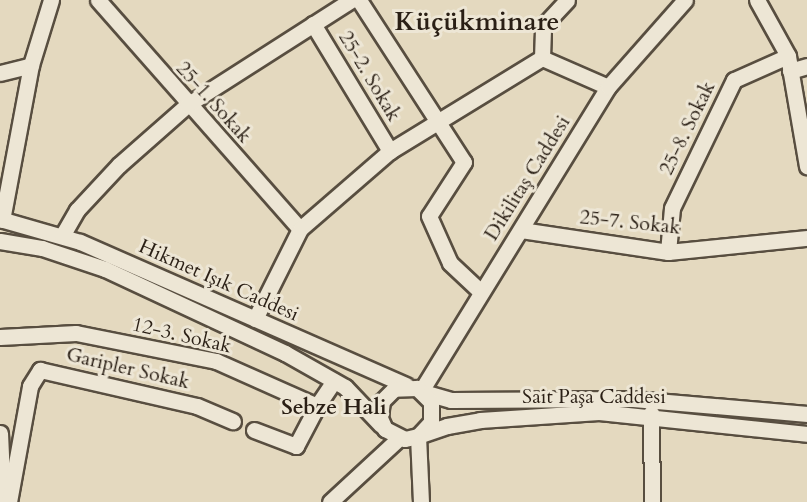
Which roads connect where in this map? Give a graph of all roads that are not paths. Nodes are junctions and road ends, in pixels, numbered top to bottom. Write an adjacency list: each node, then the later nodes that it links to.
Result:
1 (98, 0): 15 (street, 25-1. Sokak)
2 (351, 0): 8 (street)
3 (359, 0): 16 (street)
4 (567, 0): 9 (street)
5 (686, 0): 14 (street, Dikilitaş Caddesi)
6 (757, 0): 10 (street)
7 (47, 2): 11 (street)
8 (313, 24): 15 (street); 17 (street, 25-2. Sokak)
9 (542, 58): 14 (street); 16 (street)
10 (789, 63): 12 (street, 25-8. Sokak); 18 (street); 25 (street, 25-8. Sokak)
11 (31, 65): 13 (street); 19 (street)
12 (807, 66)
13 (0, 74)
14 (609, 87): 21 (street, Dikilitaş Caddesi)
15 (187, 105): 20 (street, 25-1. Sokak); 22 (street)
16 (434, 120): 17 (street); 26 (street)
17 (390, 151): 20 (street)
18 (807, 166)
19 (1, 219): 22 (street, Hikmet Işık Caddesi)
20 (300, 229): 27 (street)
21 (520, 230): 25 (street, 25-7. Sokak); 26 (street, Dikilitaş Caddesi)
22 (62, 236): 27 (street, Hikmet Işık Caddesi)
23 (807, 238): 25 (street, 25-7. Sokak)
24 (0, 241): 29 (street, Hikmet Işık Caddesi)
25 (668, 252)
26 (481, 292): 30 (street, Dikilitaş Caddesi)
27 (255, 320): 30 (street, Hikmet Işık Caddesi)
28 (0, 337): 31 (street, 12-3. Sokak)
29 (334, 381): 31 (street); 35 (street, Hikmet Işık Caddesi)
30 (420, 390): 33 (street, Sait Paşa Caddesi); 35 (street); 39 (street)
31 (317, 406): 36 (street)
32 (651, 413): 38 (street, Sait Paşa Caddesi); 39 (street, Sait Paşa Caddesi); 45 (street)
33 (807, 414)
34 (233, 421): 42 (street, Garipler Sokak)
35 (385, 429): 40 (street)
36 (254, 430)
37 (0, 433): 41 (street)
38 (807, 434)
39 (418, 436): 40 (street); 44 (street)
40 (399, 438): 43 (street)
41 (4, 502)
42 (9, 502)
43 (330, 502)
44 (421, 502)
45 (652, 502)

